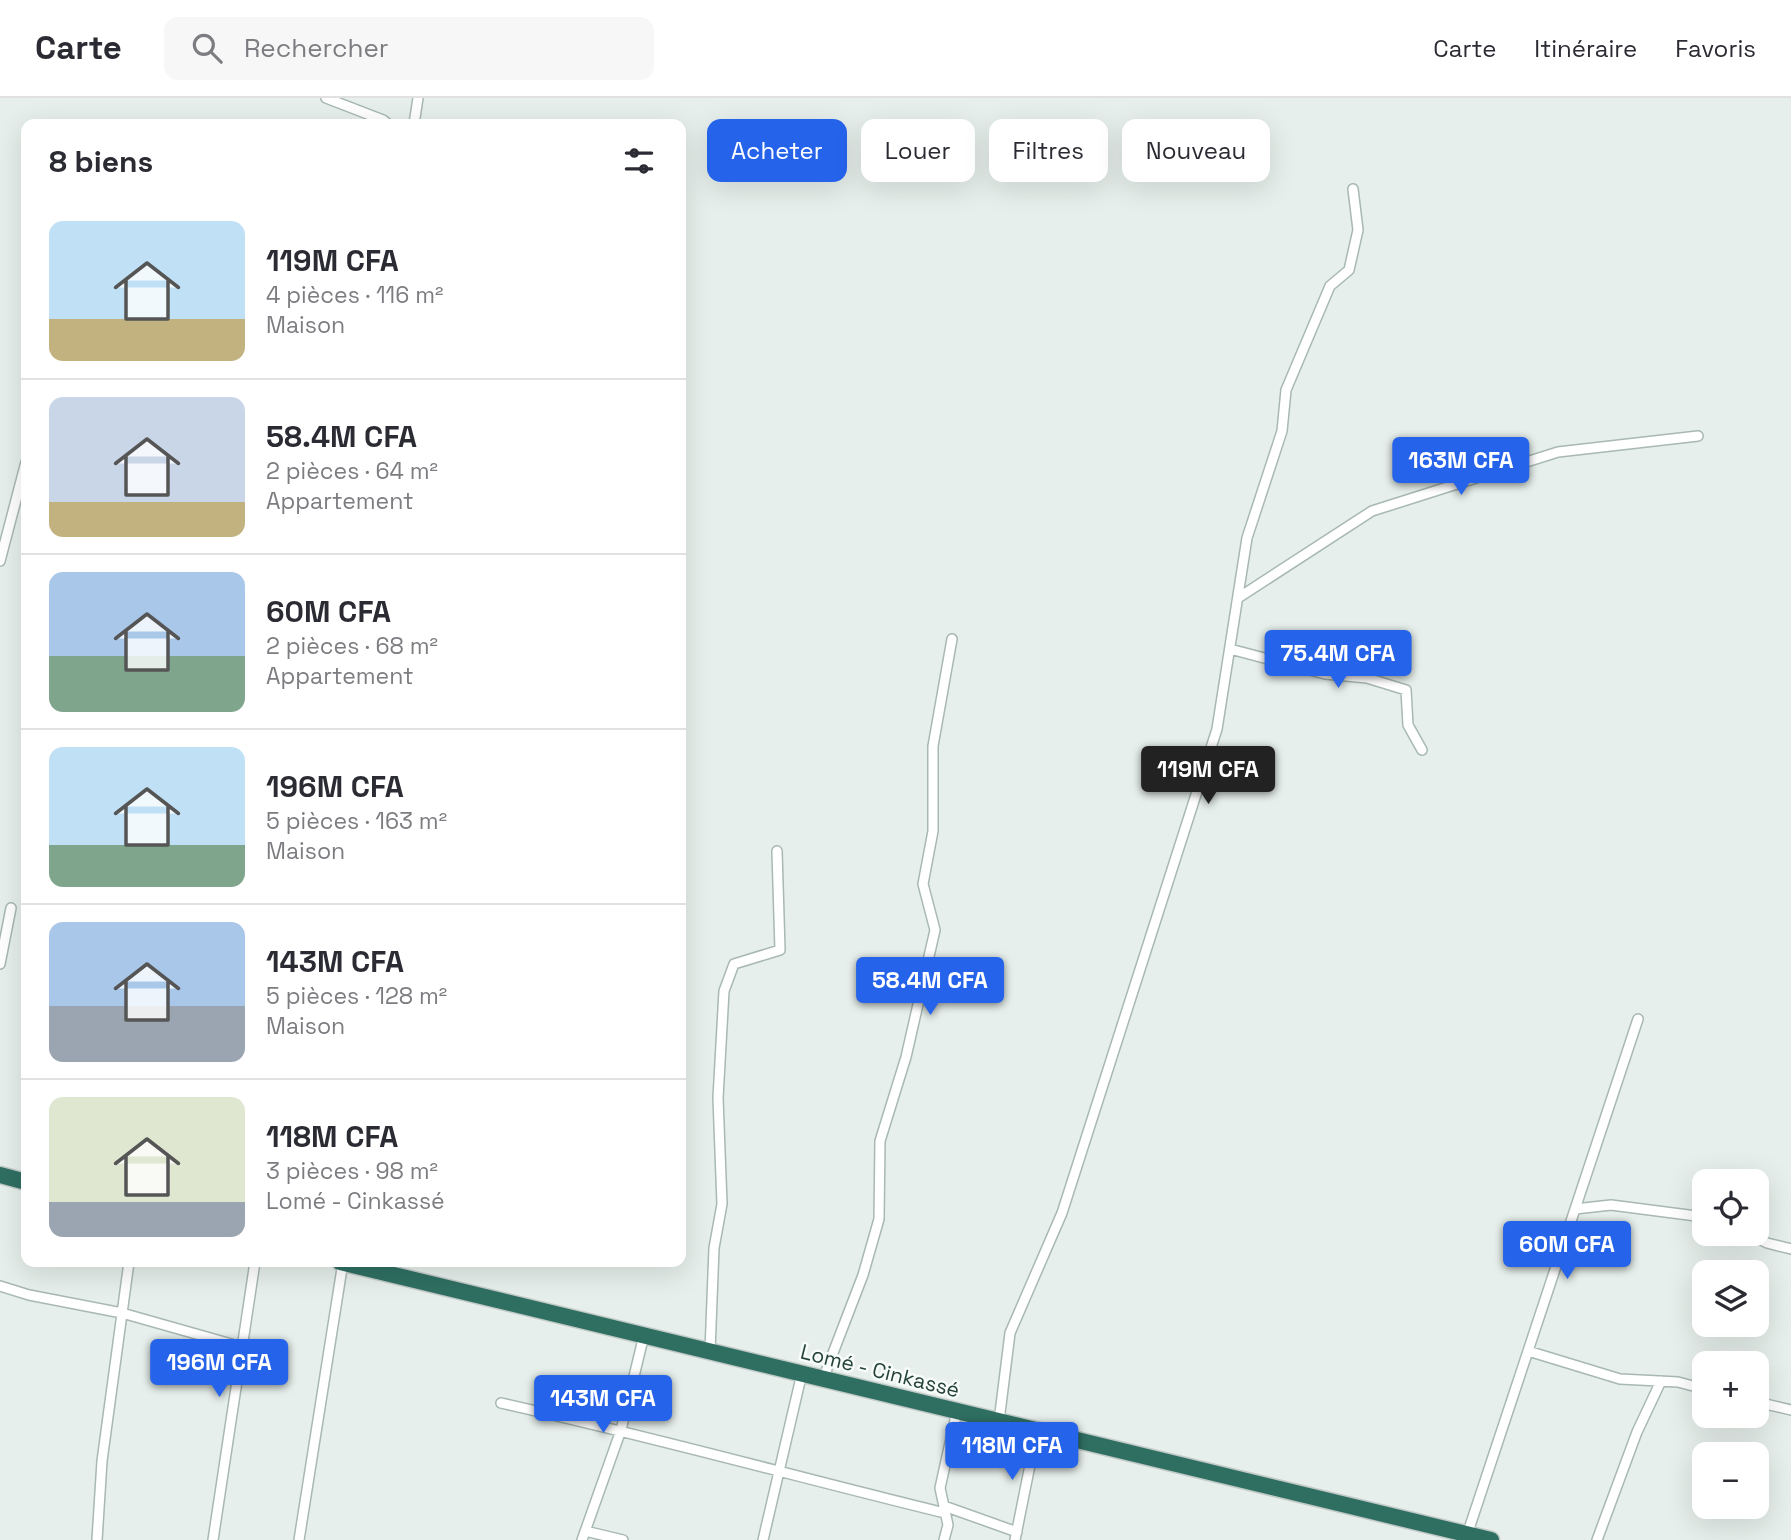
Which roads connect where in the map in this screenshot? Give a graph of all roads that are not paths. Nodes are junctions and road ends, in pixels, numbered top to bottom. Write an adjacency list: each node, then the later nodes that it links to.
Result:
1 (326, 98): 3 (street)
2 (418, 98): 4 (street)
3 (380, 119)
4 (415, 119)
5 (1353, 189): 9 (street)
6 (1698, 436): 9 (street)
7 (21, 481): 8 (street)
8 (0, 561)
9 (1238, 598): 11 (street)
10 (952, 639): 34 (street)
11 (1230, 649): 12 (street); 41 (street)
12 (1422, 750)
13 (776, 851): 31 (street)
14 (11, 908): 15 (street)
15 (0, 964)
16 (1638, 1019): 19 (street)
17 (0, 1175): 18 (highway)
18 (21, 1181)
19 (1575, 1209): 20 (street); 32 (street)
20 (1692, 1215)
21 (1769, 1243): 22 (street)
22 (1791, 1249)
23 (128, 1267): 28 (street)
24 (254, 1267): 30 (street)
25 (341, 1267): 51 (street)
26 (399, 1269): 29 (highway, Lomé - Cinkassé)
27 (0, 1286): 28 (street)
28 (122, 1313): 30 (street); 49 (street)
29 (644, 1335): 31 (highway, Lomé - Cinkassé); 42 (street)
30 (242, 1347): 50 (street)
31 (710, 1351): 33 (highway, Lomé - Cinkassé)
32 (1528, 1351): 35 (street); 48 (street)
33 (802, 1373): 34 (highway, Lomé - Cinkassé); 44 (street)
34 (823, 1379): 40 (highway, Lomé - Cinkassé)
35 (1661, 1381): 36 (street); 56 (street)
36 (1692, 1386)
37 (501, 1403): 42 (street)
38 (1769, 1405): 39 (street)
39 (1791, 1410)
40 (957, 1411): 41 (highway, Lomé - Cinkassé); 45 (street)
41 (999, 1421): 43 (highway, Lomé - Cinkassé)
42 (621, 1430): 44 (street); 46 (street)
43 (1037, 1430): 47 (street); 48 (highway, Lomé - Cinkassé)
44 (779, 1472): 45 (street); 53 (street)
45 (944, 1510): 47 (street); 54 (street)
46 (583, 1535): 52 (street)
47 (1016, 1536)
48 (1460, 1536): 55 (highway, Lomé - Cinkassé)
49 (97, 1540)
50 (213, 1540)
51 (299, 1540)
52 (623, 1540)
53 (763, 1540)
54 (944, 1540)
55 (1491, 1540)
56 (1598, 1540)

